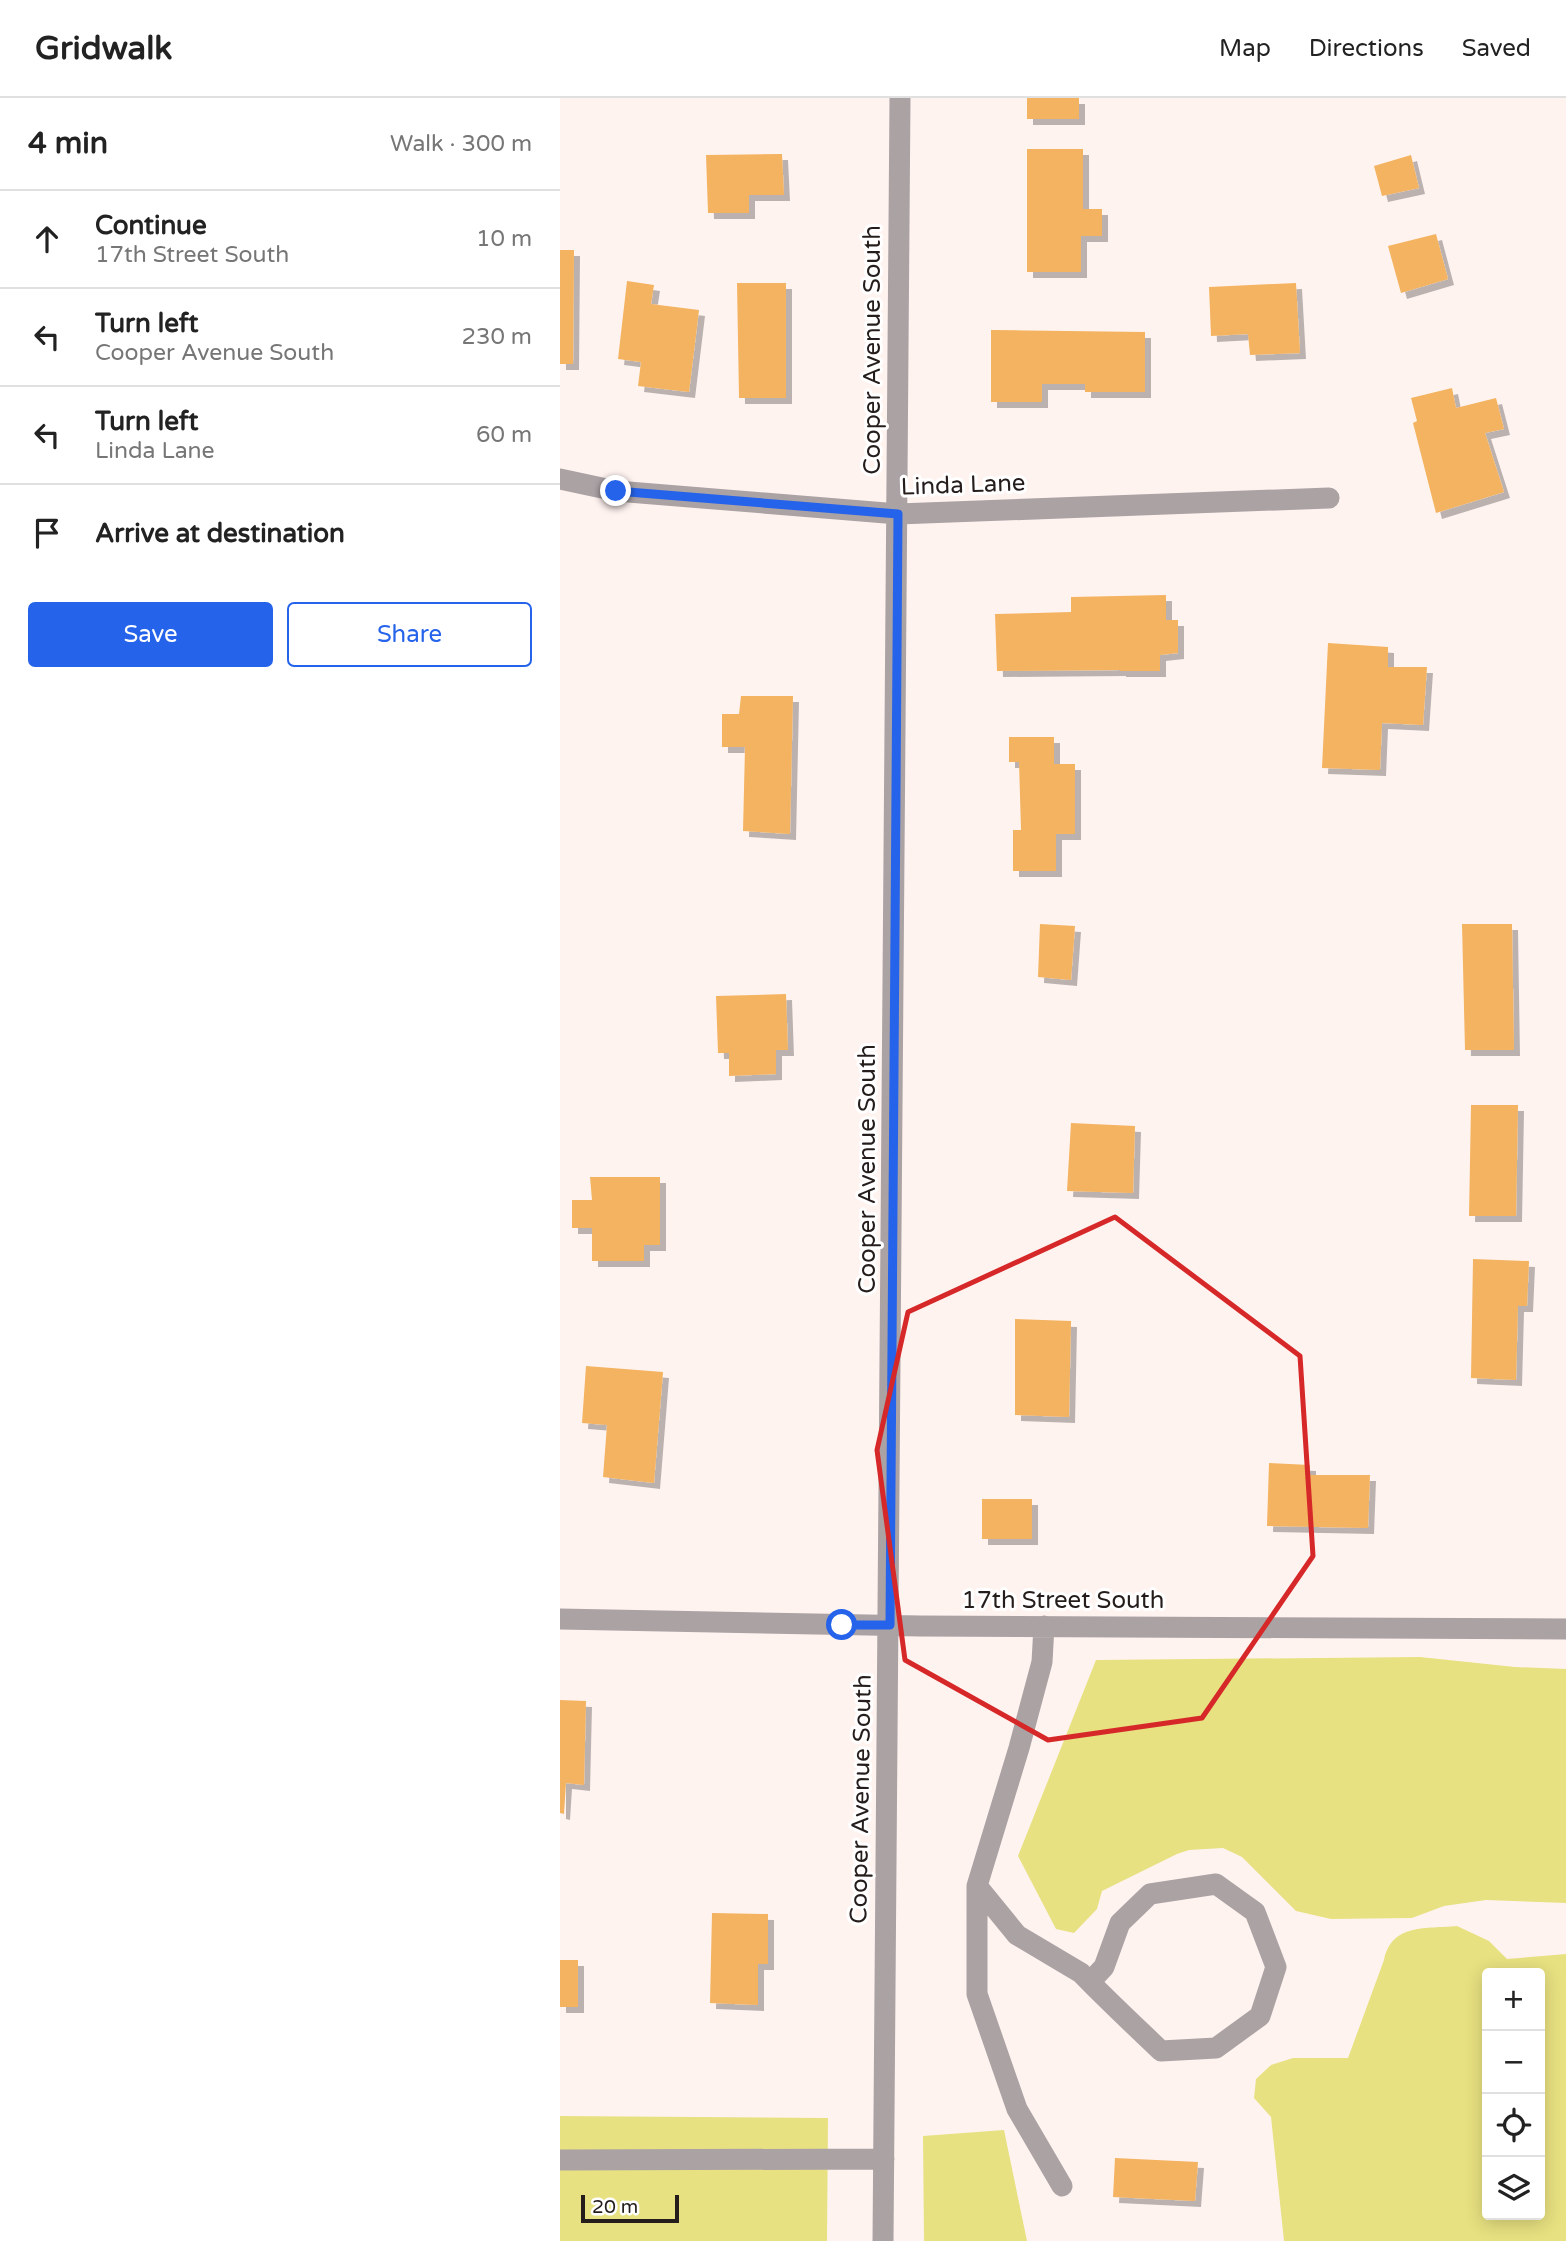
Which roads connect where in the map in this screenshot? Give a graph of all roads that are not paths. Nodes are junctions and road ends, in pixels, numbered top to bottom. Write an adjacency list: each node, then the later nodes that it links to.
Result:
1 (900, 98): 4 (street, Cooper Avenue South)
2 (560, 479): 4 (street, Linda Lane)
3 (1329, 498): 4 (street, Linda Lane)
4 (898, 514): 6 (street, Cooper Avenue South)
5 (560, 1619): 6 (street, 17th Street South)
6 (890, 1625): 7 (street, 17th Street South); 11 (street, Cooper Avenue South)
7 (1044, 1626): 8 (street, 17th Street South); 9 (street)
8 (1566, 1629)
9 (977, 1886): 10 (street); 13 (street)
10 (1090, 1982): 10 (street)
11 (884, 2159): 12 (street); 14 (street, Cooper Avenue South)
12 (560, 2160)
13 (1062, 2186)
14 (883, 2241)

